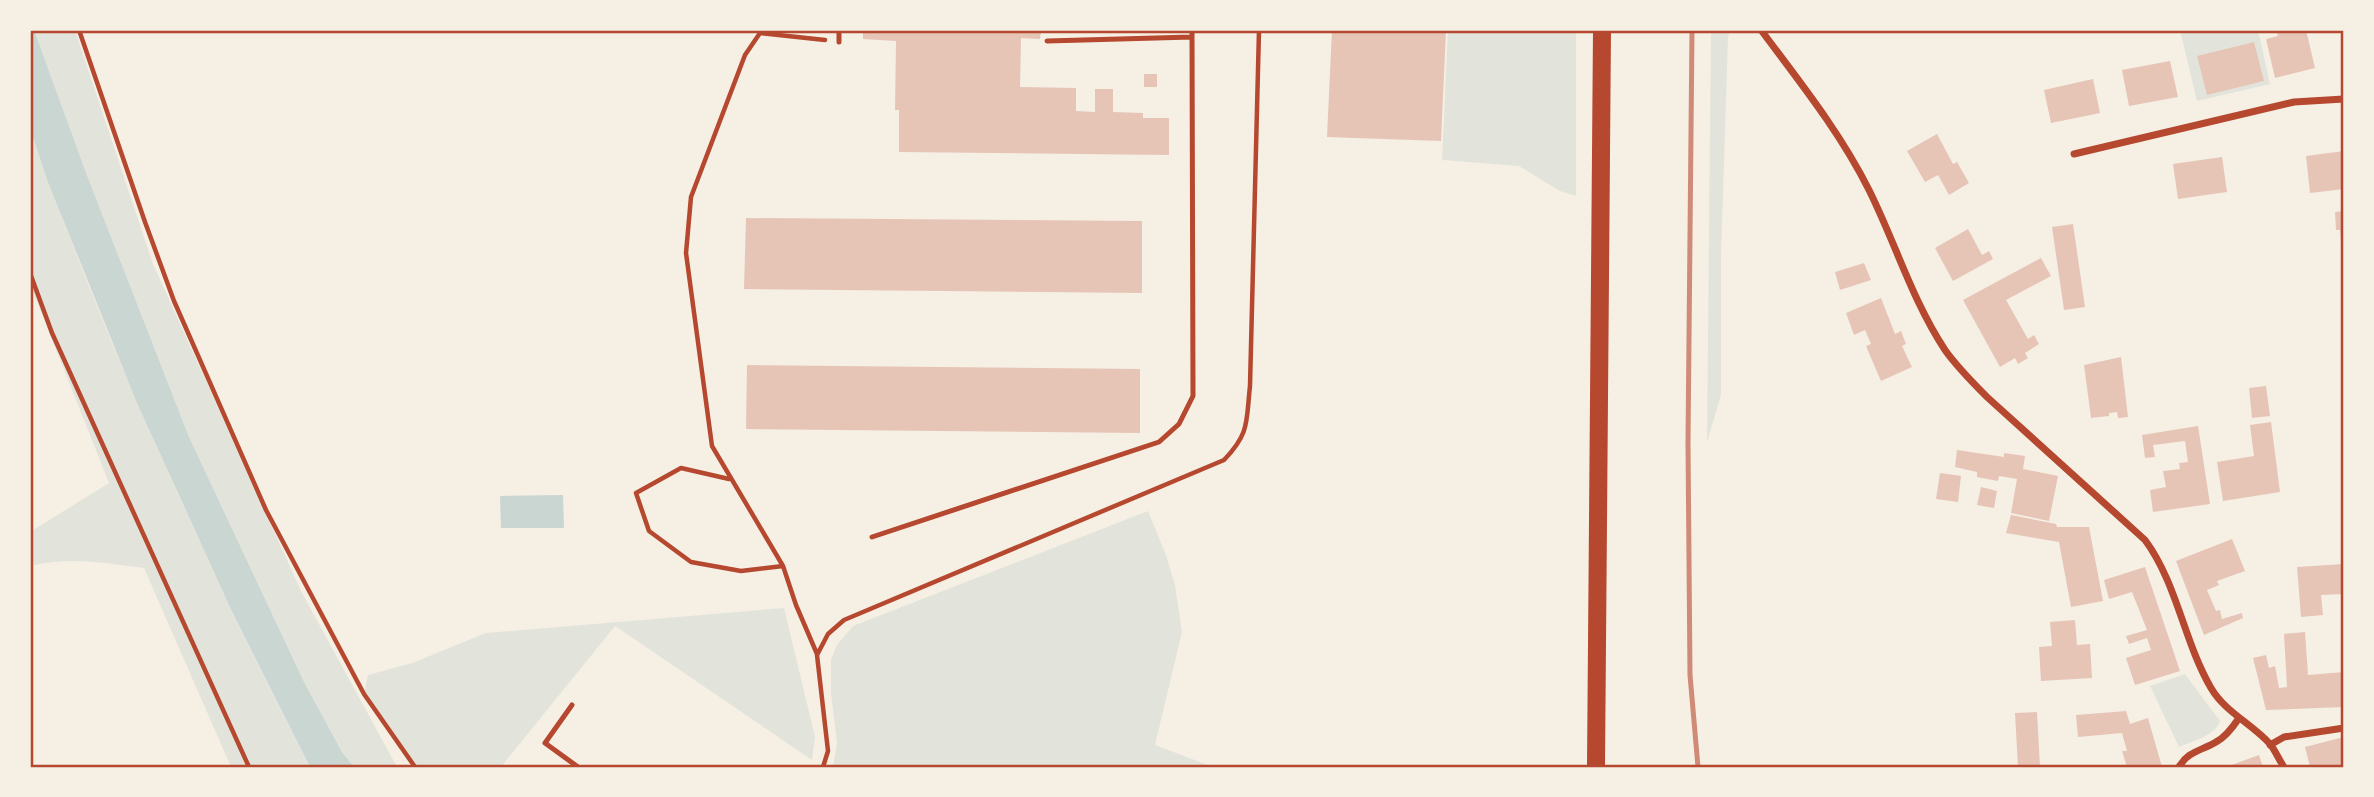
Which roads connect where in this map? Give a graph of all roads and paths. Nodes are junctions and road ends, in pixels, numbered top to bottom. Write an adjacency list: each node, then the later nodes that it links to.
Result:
1 (79, 30): 21 (path)
2 (839, 30): 8 (lane)
3 (1259, 30): 15 (path)
4 (1602, 30): 24 (main road)
5 (1761, 30): 17 (street)
6 (1192, 33): 7 (lane); 13 (lane)
7 (1047, 41)
8 (839, 42): 12 (path)
9 (2344, 99): 10 (street)
10 (2074, 154)
11 (30, 273): 20 (path)
12 (730, 479): 14 (path); 14 (path)
13 (872, 537)
14 (783, 566): 15 (path)
15 (817, 655): 23 (path)
16 (572, 705): 22 (lane)
17 (2239, 718): 19 (street); 25 (street)
18 (2344, 728): 19 (street)
19 (2270, 745): 26 (street)
20 (249, 767)
21 (415, 767)
22 (578, 767)
23 (823, 767)
24 (1596, 767)
25 (2179, 767)
26 (2284, 767)

